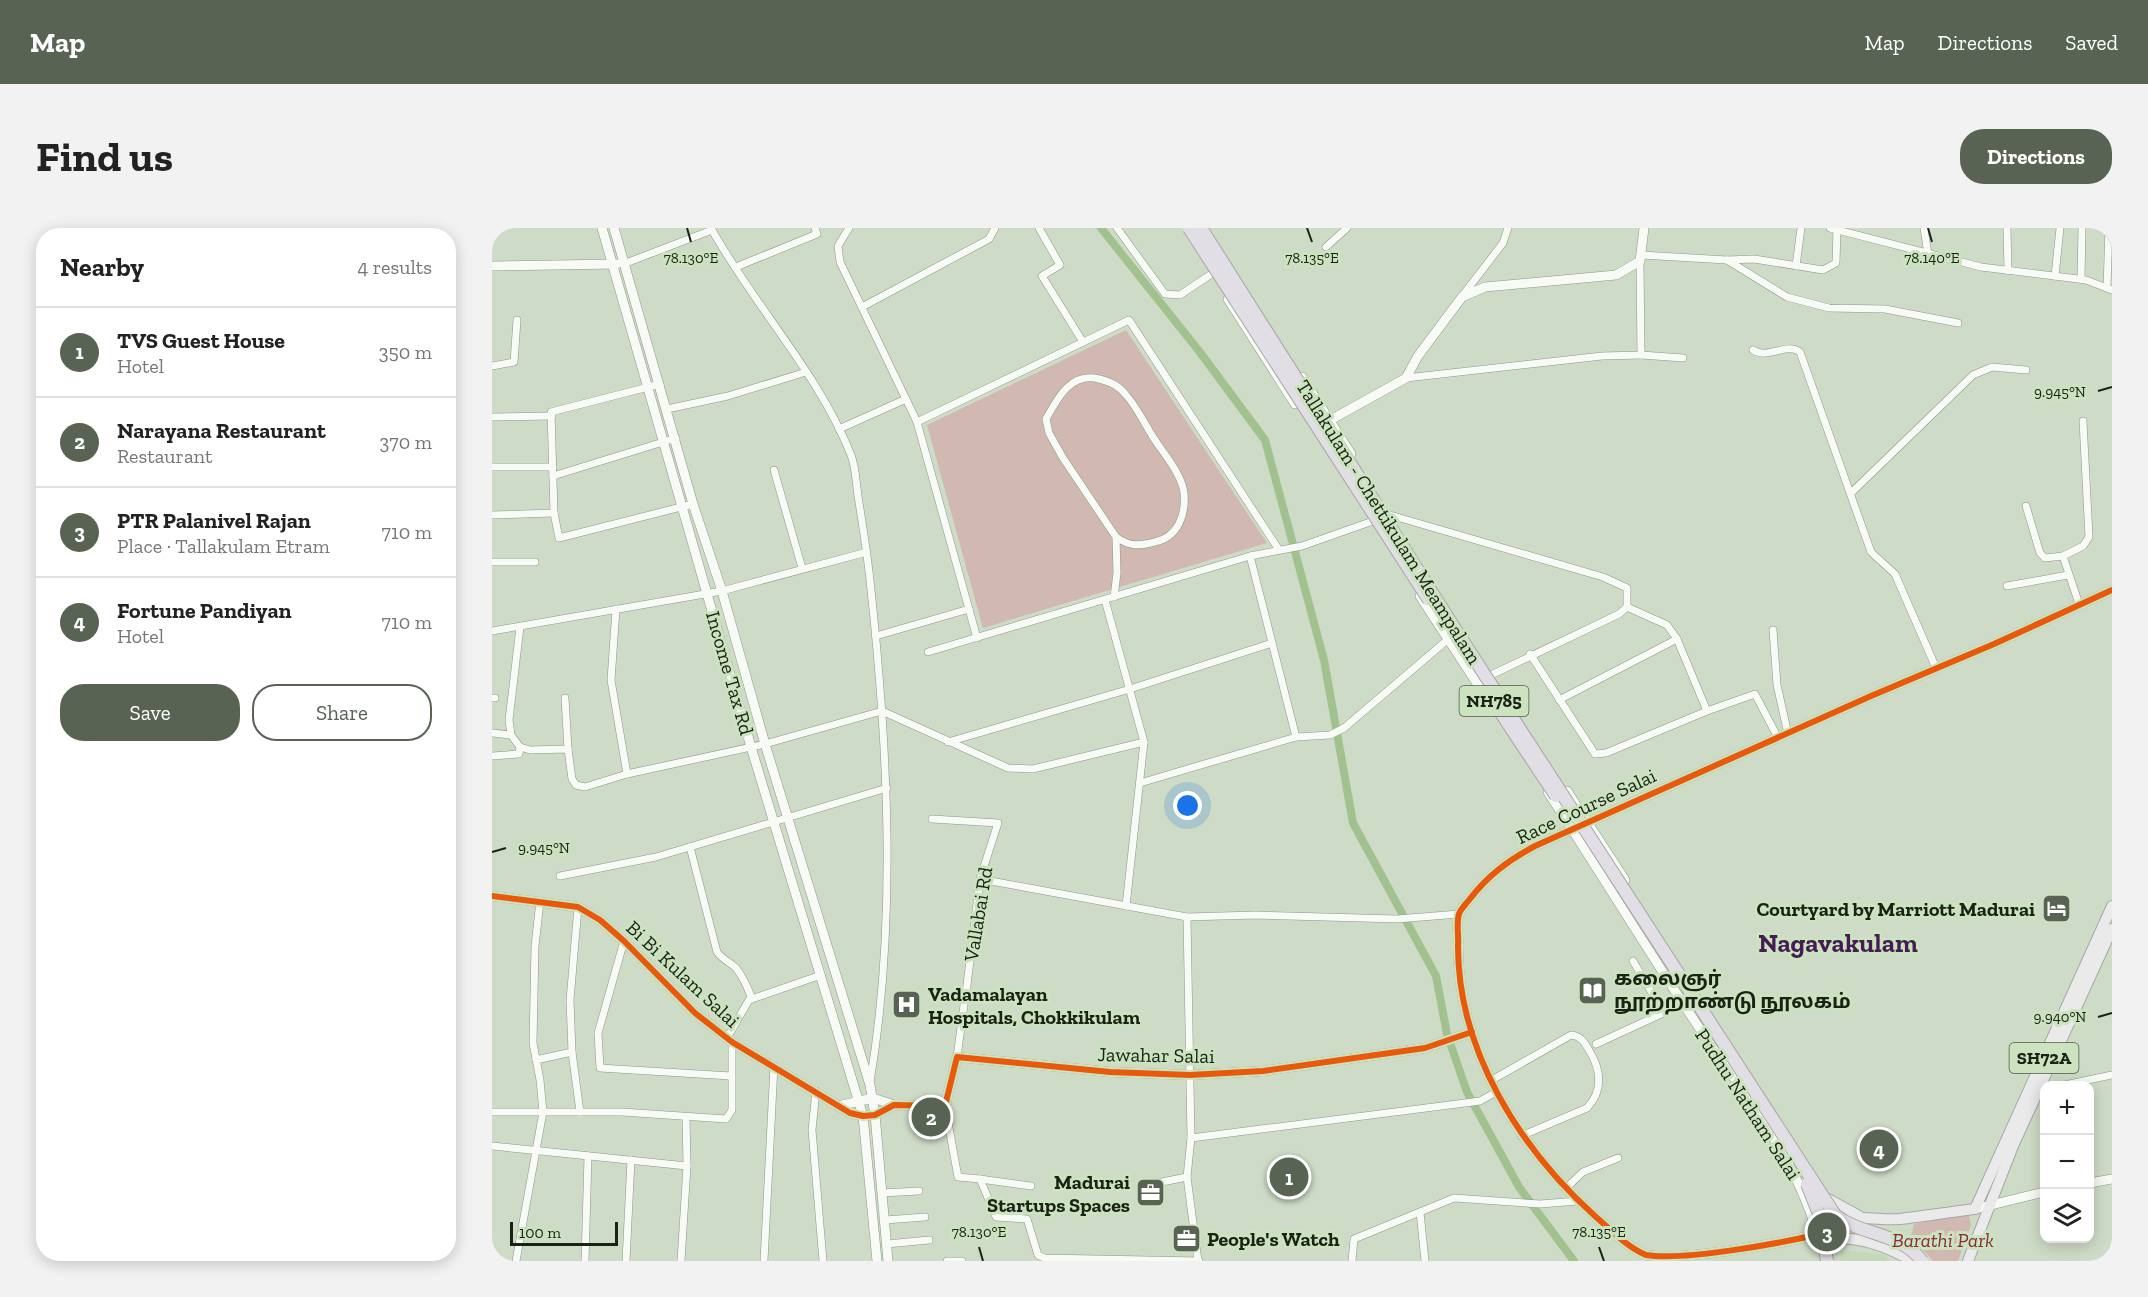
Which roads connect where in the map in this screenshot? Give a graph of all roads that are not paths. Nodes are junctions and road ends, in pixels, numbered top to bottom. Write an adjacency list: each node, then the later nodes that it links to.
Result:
1 (602, 228): 29 (main road, Income Tax Rd)
2 (614, 228): 28 (main road, Income Tax Rd)
3 (815, 228): 32 (street)
4 (849, 228): 39 (street)
5 (995, 228): 39 (street)
6 (1039, 228): 42 (street)
7 (1117, 228): 34 (street)
8 (1183, 228): 34 (main road, Pudhu Natham Salai)
9 (1189, 228): 222 (highway, Tallakulam - Chettikulam Meampalam / NH785, bridge)
10 (1201, 228): 224 (highway, Tallakulam - Chettikulam Meampalam / NH785, bridge)
11 (1207, 228): 27 (main road, Pudhu Natham Salai)
12 (1347, 228): 23 (street)
13 (1508, 228): 38 (street)
14 (1644, 228): 25 (main road)
15 (1801, 228): 31 (street)
16 (1924, 228): 24 (street)
17 (2007, 228): 33 (street)
18 (2060, 228): 35 (street)
19 (2082, 228): 36 (street)
20 (2109, 228): 37 (street)
21 (712, 229): 28 (street); 32 (street)
22 (1833, 229): 24 (street); 31 (street)
23 (1326, 247)
24 (1928, 254): 33 (street)
25 (1641, 258): 26 (street); 38 (main road); 44 (street)
26 (1727, 260): 31 (street); 41 (street)
27 (1230, 262): 34 (street); 56 (main road, Pudhu Natham Salai)
28 (626, 263): 29 (main road); 50 (main road, Income Tax Rd)
29 (614, 264): 30 (main road); 51 (main road, Income Tax Rd)
30 (492, 266)
31 (1796, 266)
32 (736, 267): 48 (street)
33 (2008, 270): 35 (street)
34 (1212, 274): 60 (main road, Pudhu Natham Salai)
35 (2055, 276): 36 (street)
36 (2081, 279): 37 (street)
37 (2110, 289)
38 (1462, 297): 49 (main road)
39 (862, 307): 52 (street)
40 (517, 320): 46 (street)
41 (1958, 323)
42 (1083, 342): 58 (street); 76 (street)
43 (1753, 350): 67 (street)
44 (1641, 355): 45 (street); 49 (street)
45 (1683, 358)
46 (492, 366)
47 (2026, 370): 67 (street)
48 (806, 372): 53 (street); 59 (street)
49 (1406, 378): 56 (main road)
50 (660, 384): 51 (street); 53 (main road, Income Tax Rd)
51 (649, 387): 54 (street); 62 (main road, Income Tax Rd)
52 (906, 399): 58 (street); 59 (street)
53 (667, 409): 61 (main road, Income Tax Rd)
54 (552, 416): 55 (street); 64 (street)
55 (492, 417)
56 (1330, 420): 60 (main road); 73 (main road, Pudhu Natham Salai)
57 (2083, 421): 79 (street)
58 (917, 422): 93 (street)
59 (839, 429): 77 (street)
60 (1313, 430): 74 (main road, Pudhu Natham Salai)
61 (676, 438): 62 (street); 68 (main road, Income Tax Rd)
62 (663, 442): 66 (street); 70 (main road, Income Tax Rd)
63 (492, 467): 64 (street)
64 (553, 467): 66 (street)
65 (774, 470): 82 (street)
66 (553, 476): 71 (street)
67 (1851, 493): 105 (street)
68 (693, 504): 70 (street); 86 (main road, Income Tax Rd)
69 (2026, 506): 79 (street)
70 (682, 507): 71 (street); 87 (main road, Income Tax Rd)
71 (554, 513): 72 (street)
72 (492, 515)
73 (1390, 515): 74 (street); 91 (street); 95 (main road, Pudhu Natham Salai)
74 (1372, 521): 76 (street); 100 (main road, Pudhu Natham Salai)
75 (1116, 537): 75 (street); 88 (street)
76 (1279, 550): 78 (street)
77 (867, 552): 82 (street); 98 (street)
78 (1250, 556): 88 (street); 102 (street)
79 (2062, 556): 83 (street)
80 (492, 562): 81 (street)
81 (535, 562)
82 (802, 568): 86 (street)
83 (2068, 575): 84 (street); 90 (street)
84 (2007, 586)
85 (2112, 590): 90 (main road, Race Course Salai)
86 (722, 591): 87 (street); 119 (main road, Income Tax Rd)
87 (708, 593): 92 (street); 121 (main road, Income Tax Rd)
88 (1114, 597): 89 (street)
89 (1105, 600): 99 (street); 107 (street)
90 (2079, 604): 105 (main road, Race Course Salai)
91 (1627, 607): 101 (street); 104 (street)
92 (616, 609): 94 (street); 124 (street)
93 (969, 609): 98 (street); 99 (street)
94 (520, 627): 97 (street); 114 (street)
95 (1461, 628): 100 (street); 106 (main road, Pudhu Natham Salai)
96 (1773, 630): 113 (street)
97 (492, 631)
98 (876, 636): 110 (street)
99 (977, 638): 103 (street)
100 (1447, 638): 115 (street); 131 (main road, Pudhu Natham Salai)
101 (1677, 639): 109 (street); 111 (street)
102 (1272, 643): 107 (street); 115 (street)
103 (928, 652)
104 (1530, 654): 106 (street); 109 (street)
105 (1936, 668): 113 (main road, Race Course Salai)
106 (1491, 675): 129 (main road, Pudhu Natham Salai)
107 (1130, 689): 117 (street); 118 (street)
108 (565, 698): 122 (street)
109 (1559, 700): 111 (street)
110 (882, 711): 117 (street); 119 (street); 126 (street)
111 (1707, 711): 116 (street)
112 (492, 733): 114 (street)
113 (1788, 734): 116 (main road, Race Course Salai)
114 (511, 735): 120 (street)
115 (1296, 737): 125 (street)
116 (1778, 738): 129 (main road, Race Course Salai)
117 (948, 742): 118 (street)
118 (1144, 742): 125 (street)
119 (765, 744): 121 (street); 127 (main road, Income Tax Rd)
120 (520, 747): 122 (street); 123 (street)
121 (751, 747): 124 (street); 130 (main road, Income Tax Rd)
122 (568, 749): 124 (street)
123 (492, 756)
124 (627, 774)
125 (1140, 783): 137 (street)
126 (887, 788): 127 (street); 162 (street)
127 (788, 819): 130 (street); 162 (main road, Income Tax Rd)
128 (932, 819): 134 (street, Vallabai Rd)
129 (1588, 821): 131 (main road, Race Course Salai); 195 (main road, Pudhu Natham Salai)
130 (775, 823): 132 (street); 145 (main road, Income Tax Rd)
131 (1571, 828): 140 (main road, Race Course Salai); 147 (main road, Pudhu Natham Salai)
132 (690, 847): 133 (street); 146 (street)
133 (560, 876)
134 (980, 879): 137 (street); 153 (street, Vallabai Rd)
135 (492, 896): 136 (main road, Bi Bi Kulam Salai)
136 (540, 901): 139 (main road, Bi Bi Kulam Salai); 154 (street)
137 (1126, 906): 141 (street)
138 (2112, 906): 198 (main road, SH72A)
139 (578, 907): 143 (main road, Bi Bi Kulam Salai); 152 (street)
140 (1459, 914): 141 (street); 149 (main road)
141 (1187, 917): 156 (street)
142 (2112, 928): 160 (main road, SH72A)
143 (624, 941): 150 (main road, Bi Bi Kulam Salai); 157 (street)
144 (1633, 961): 148 (street)
145 (821, 975): 146 (street); 167 (main road, Income Tax Rd)
146 (752, 999): 150 (street)
147 (1683, 1004): 148 (street); 205 (main road, Pudhu Natham Salai)
148 (1664, 1013): 151 (street)
149 (1472, 1032): 156 (main road, Jawahar Salai); 159 (main road)
150 (730, 1040): 155 (main road, Bi Bi Kulam Salai); 157 (street)
151 (1596, 1044)
152 (572, 1052): 154 (street); 173 (street)
153 (957, 1057): 156 (main road, Jawahar Salai); 170 (main road)
154 (536, 1060): 172 (street)
155 (774, 1065): 163 (main road, Bi Bi Kulam Salai); 212 (street)
156 (1190, 1075): 178 (street)
157 (731, 1076): 176 (street)
158 (2112, 1076): 161 (street)
159 (1492, 1080): 165 (main road); 177 (street)
160 (2045, 1081)
161 (2086, 1081)
162 (870, 1085): 166 (main road, Income Tax Rd)
163 (816, 1091): 169 (main road, Bi Bi Kulam Salai); 213 (street)
164 (2040, 1091): 197 (main road, SH72A)
165 (1496, 1092): 177 (main road); 178 (street)
166 (873, 1098): 167 (main road); 168 (main road); 174 (main road, Income Tax Rd)
167 (859, 1100): 169 (main road); 175 (main road, Income Tax Rd)
168 (894, 1105): 170 (main road); 174 (main road)
169 (838, 1106): 175 (main road, Bi Bi Kulam Salai)
170 (945, 1106): 186 (street)
171 (492, 1112): 172 (street)
172 (543, 1112): 173 (street); 180 (street)
173 (580, 1112): 176 (street)
174 (875, 1114): 175 (main road); 193 (main road, Income Tax Rd)
175 (863, 1116): 214 (main road, Income Tax Rd)
176 (686, 1117): 184 (street)
177 (1521, 1136): 191 (main road)
178 (1191, 1138): 185 (street)
179 (492, 1146): 180 (street)
180 (537, 1150): 181 (street); 208 (street)
181 (588, 1156): 183 (street); 209 (street)
182 (1618, 1158): 191 (street)
183 (631, 1160): 184 (street); 210 (street)
184 (687, 1166): 211 (street)
185 (1187, 1177): 189 (street); 218 (street)
186 (980, 1179): 190 (street); 218 (street)
187 (2112, 1179): 188 (main road)
188 (2094, 1182)
189 (1152, 1184)
190 (1030, 1186)
191 (1565, 1189): 196 (main road)
192 (920, 1191): 193 (street)
193 (882, 1193): 202 (main road, Income Tax Rd)
194 (2040, 1193): 197 (main road)
195 (1828, 1199): 201 (main road); 204 (main road, Pudhu Natham Salai)
196 (1578, 1201): 199 (street); 205 (main road)
197 (1988, 1206): 198 (main road); 203 (main road, SH72A)
198 (1975, 1209): 201 (main road); 203 (main road)
199 (1420, 1212): 219 (street); 220 (street)
200 (925, 1217): 202 (street)
201 (1864, 1218): 204 (main road)
202 (885, 1220): 207 (main road, Income Tax Rd)
203 (1982, 1222): 225 (main road, SH72A)
204 (1829, 1225): 205 (main road)
205 (1821, 1236): 221 (main road); 223 (main road)
206 (929, 1240): 207 (street)
207 (887, 1244): 215 (main road, Income Tax Rd)
208 (516, 1261)
209 (585, 1261)
210 (626, 1261)
211 (681, 1261)
212 (764, 1261)
213 (823, 1261)
214 (877, 1261)
215 (888, 1261)
216 (947, 1261): 217 (street)
217 (962, 1261)
218 (1198, 1261)
219 (1352, 1261)
220 (1425, 1261)
221 (1820, 1261)
222 (1827, 1261)
223 (1913, 1261)
224 (1922, 1261)
225 (1968, 1261)

